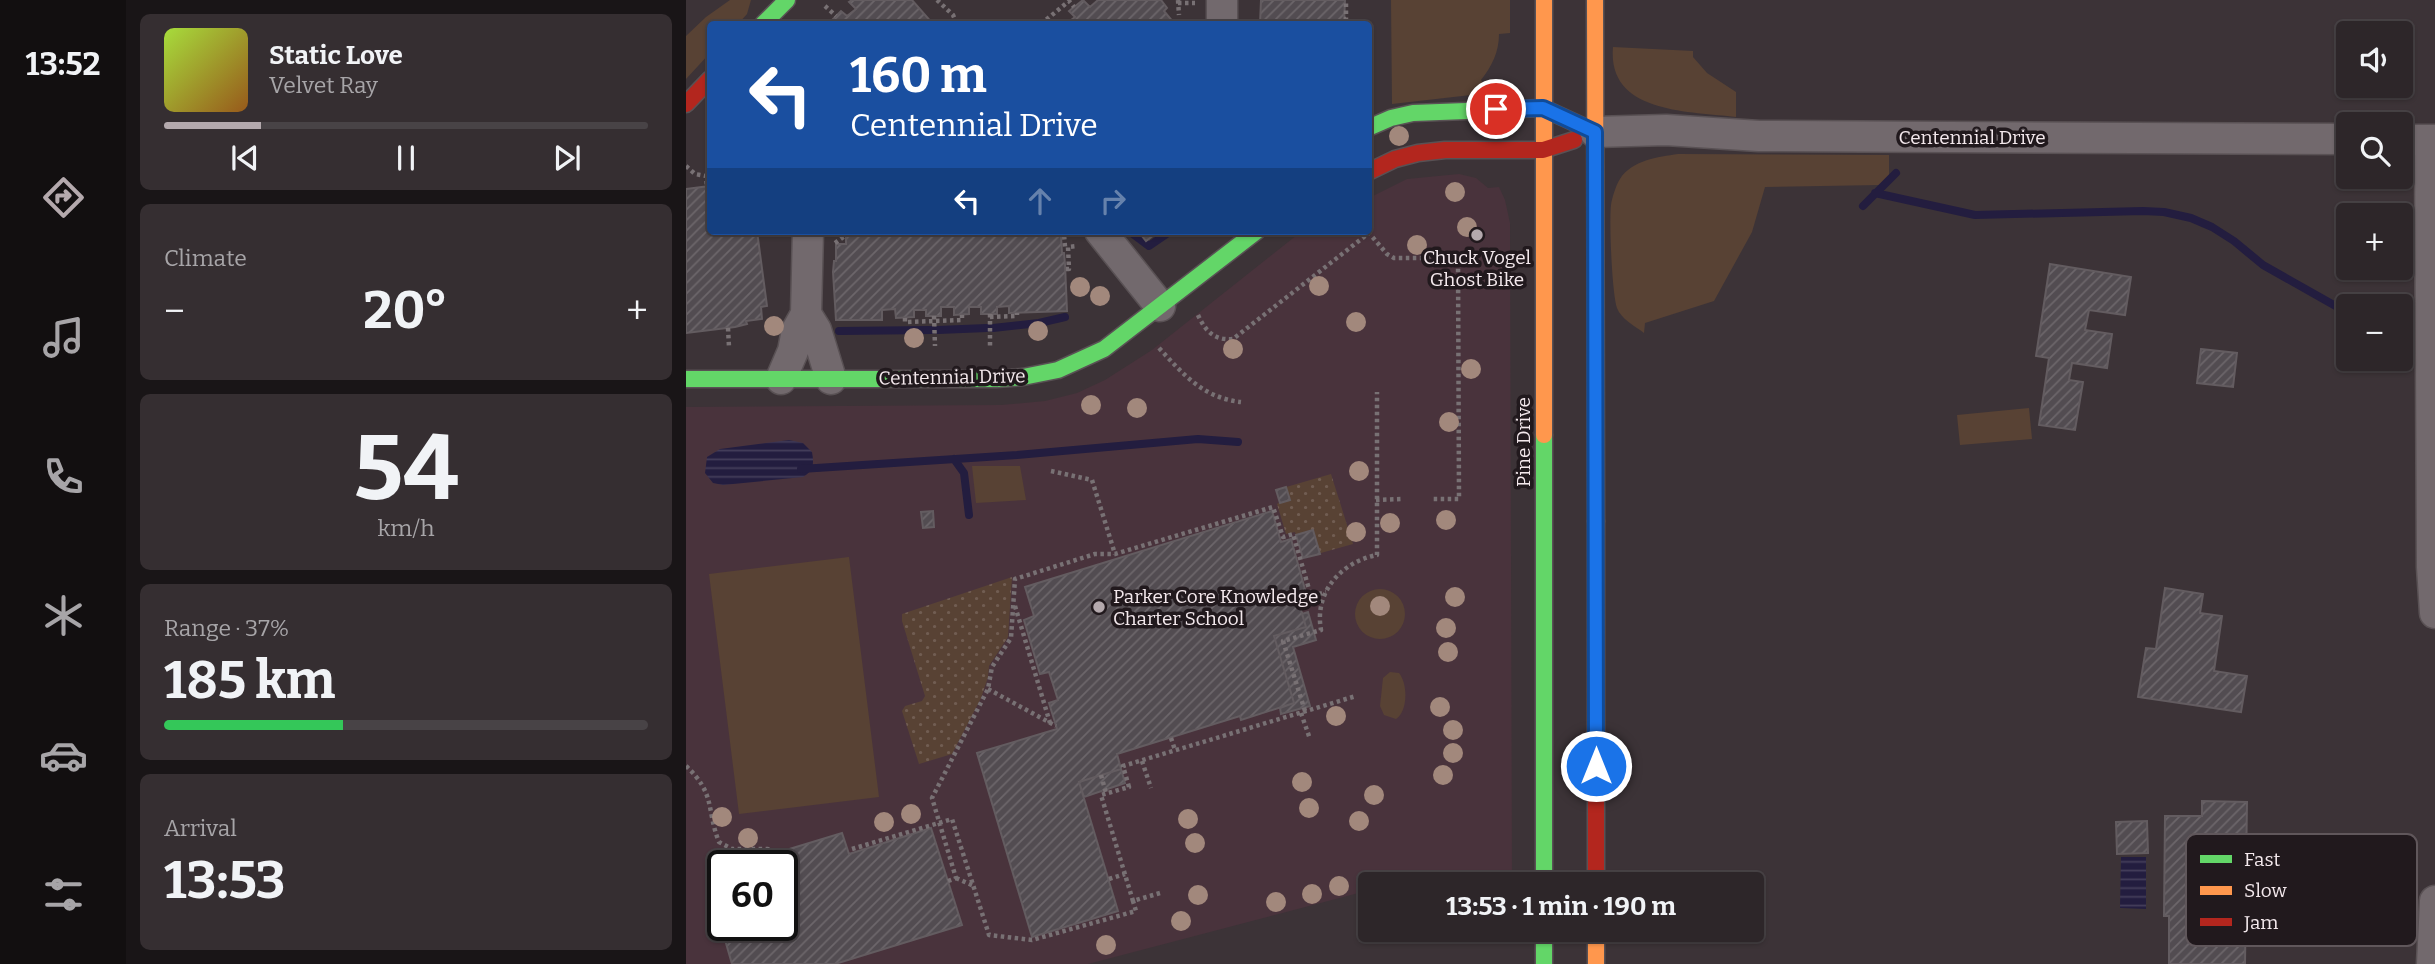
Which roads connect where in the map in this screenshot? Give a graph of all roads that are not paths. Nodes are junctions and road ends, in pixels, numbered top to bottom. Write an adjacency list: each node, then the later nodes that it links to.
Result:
1 (787, 0): 4 (main road)
2 (1544, 0): 7 (main road, Pine Drive)
3 (1595, 0): 9 (main road)
4 (766, 21)
5 (707, 82): 6 (main road)
6 (686, 104)
7 (1543, 108): 8 (main road, Centennial Drive); 9 (main road, Centennial Drive); 12 (main road, Pine Drive)
8 (1372, 126)
9 (1595, 132): 10 (street, Centennial Drive); 12 (main road, Centennial Drive); 24 (main road)
10 (2336, 139)
11 (2422, 140): 22 (street)
12 (1543, 150): 13 (main road, Centennial Drive); 23 (main road, Pine Drive)
13 (1372, 170)
14 (808, 235): 18 (street)
15 (1252, 235): 17 (main road, Centennial Drive)
16 (1092, 239): 17 (street)
17 (1160, 306): 21 (main road, Centennial Drive)
18 (806, 314): 20 (street); 21 (street)
19 (686, 379): 20 (main road, Centennial Drive)
20 (781, 379): 21 (main road, Centennial Drive)
21 (831, 379)
22 (2435, 613)
23 (1544, 872)
24 (1596, 872)
25 (2435, 901): 30 (street)
26 (1544, 942): 28 (main road)
27 (1596, 942): 29 (main road)
28 (1545, 964)
29 (1596, 964)
30 (2432, 964)

